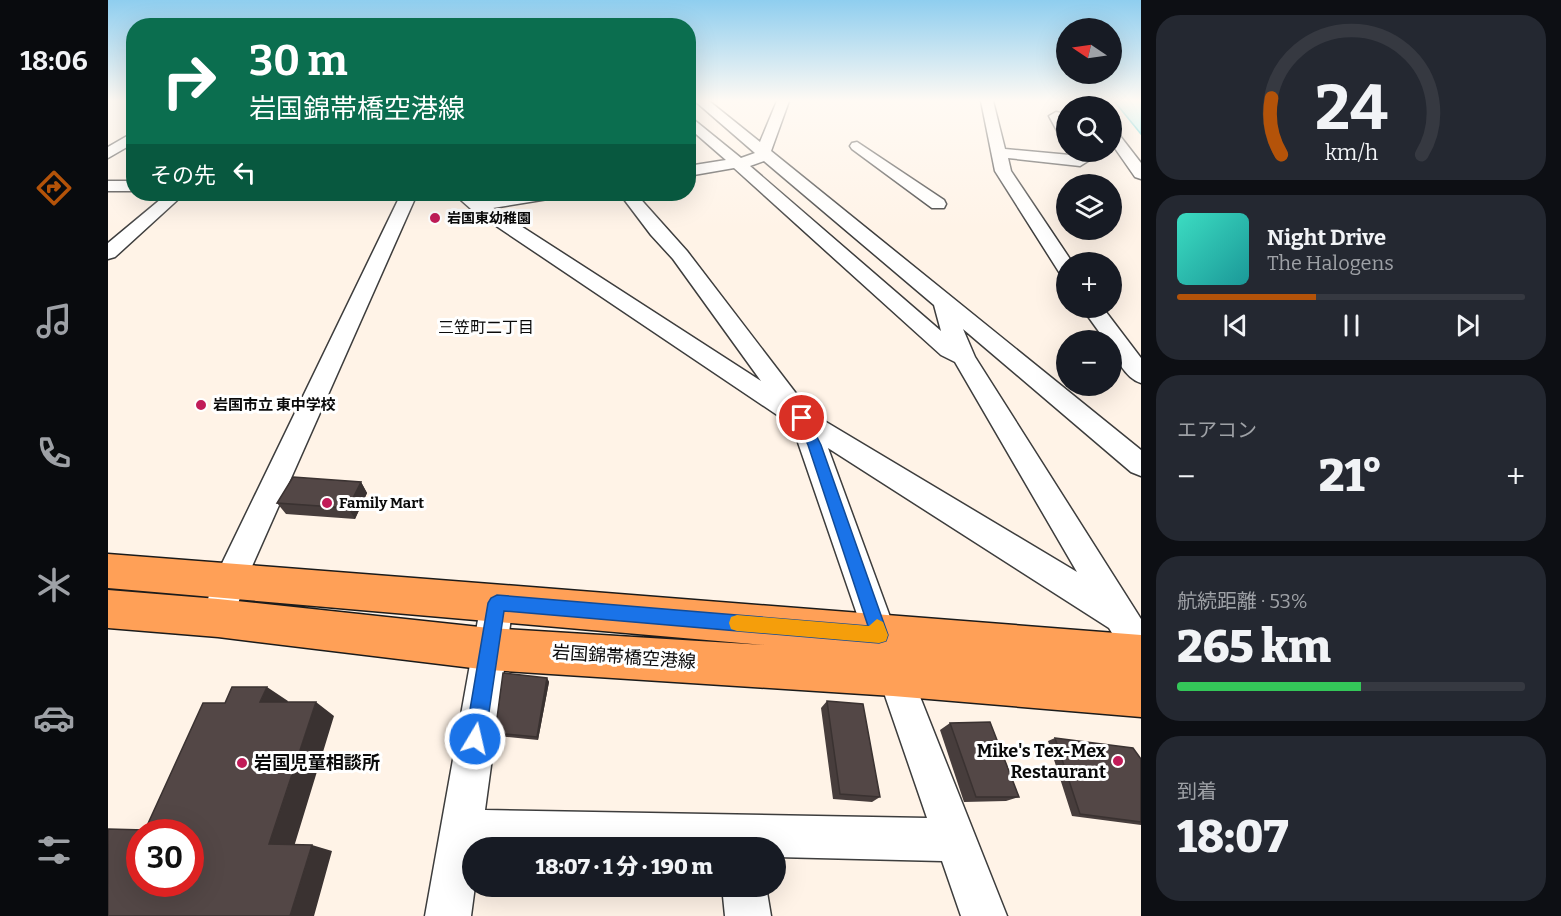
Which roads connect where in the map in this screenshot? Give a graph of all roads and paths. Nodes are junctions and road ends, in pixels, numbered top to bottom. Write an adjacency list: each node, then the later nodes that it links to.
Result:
1 (123, 144): 10 (street)
2 (716, 144): 12 (street)
3 (752, 144): 8 (street)
4 (767, 144): 8 (street)
5 (995, 144): 9 (street)
6 (856, 146): 22 (street)
7 (1122, 148): 14 (street)
8 (763, 153): 12 (street); 26 (street)
9 (998, 153): 11 (street); 25 (street)
10 (108, 154)
11 (1056, 159)
12 (738, 163): 13 (street); 28 (street)
13 (696, 170)
14 (1141, 174)
15 (108, 186): 16 (street)
16 (126, 186)
17 (148, 201): 23 (street)
18 (168, 201): 24 (street)
19 (406, 201): 33 (street)
20 (473, 201): 30 (street)
21 (633, 201): 30 (street)
22 (938, 204)
23 (108, 234)
24 (108, 253)
25 (1056, 253)
26 (945, 303): 28 (street); 31 (street)
27 (1100, 318): 29 (street)
28 (964, 357): 36 (street)
29 (1141, 375)
30 (802, 418): 36 (street); 37 (street)
31 (1141, 465)
32 (108, 571): 33 (main road, 岩国錦帯橋空港線)
33 (224, 600): 34 (main road, 岩国錦帯橋空港線); 35 (main road, 岩国錦帯橋空港線); 38 (main road, 岩国錦帯橋空港線)
34 (497, 603): 37 (main road, 岩国錦帯橋空港線); 38 (street)
35 (108, 609)
36 (1120, 617): 39 (street)
37 (879, 635): 40 (main road, 岩国錦帯橋空港線); 41 (street)
38 (489, 649): 41 (main road, 岩国錦帯橋空港線); 43 (street)
39 (1141, 651)
40 (1141, 656)
41 (893, 674): 42 (main road, 岩国錦帯橋空港線); 45 (street)
42 (1141, 695)
43 (461, 830): 44 (street); 48 (street)
44 (623, 837)
45 (955, 840): 46 (street); 50 (street)
46 (786, 842)
47 (745, 897): 49 (street)
48 (448, 916)
49 (748, 916)
50 (984, 916)

